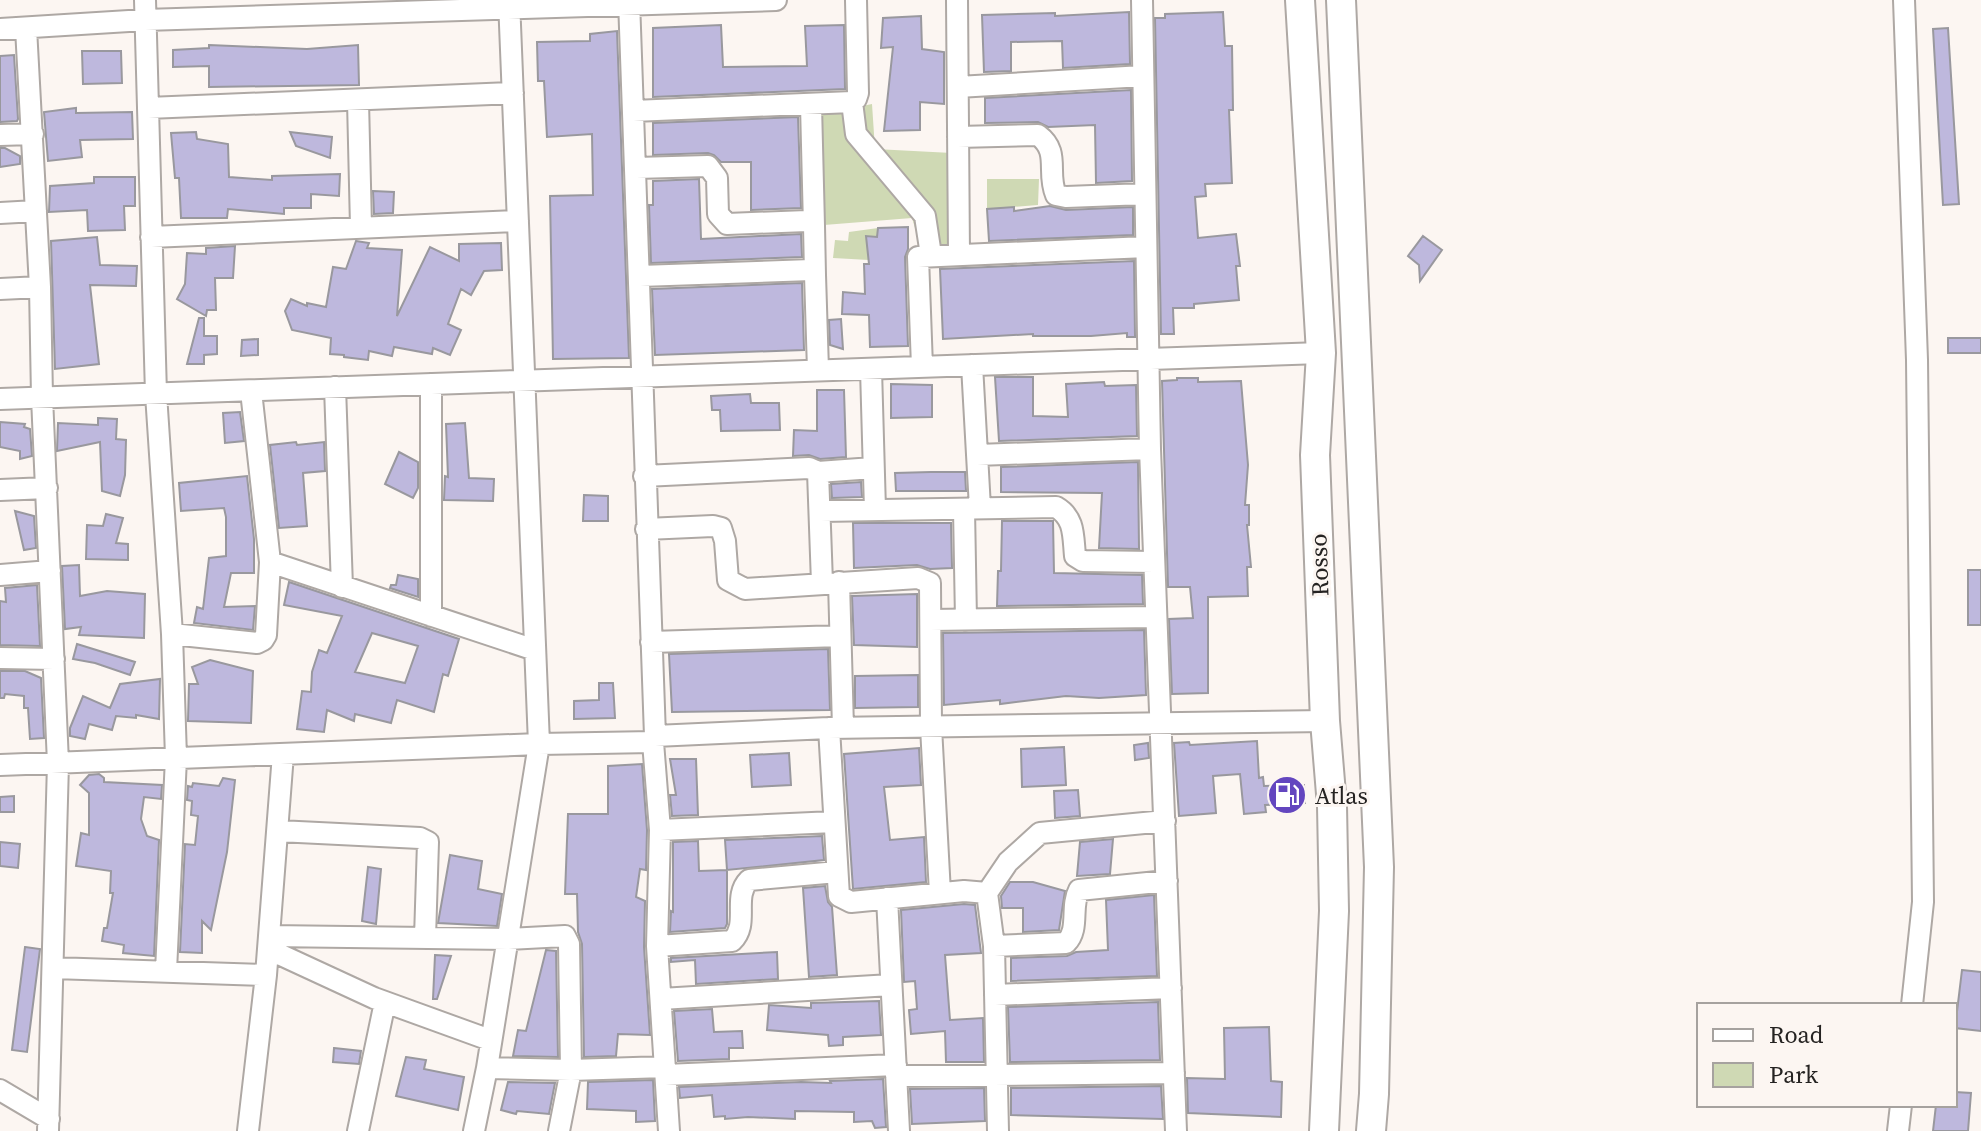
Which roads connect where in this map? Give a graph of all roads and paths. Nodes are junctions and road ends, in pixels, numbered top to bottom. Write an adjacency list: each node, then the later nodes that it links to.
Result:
1 (776, 0): 8 (street)
2 (856, 0): 17 (street)
3 (957, 0): 14 (street)
4 (1142, 0): 13 (street)
5 (1300, 0): 39 (highway, Rosso)
6 (1341, 0): 132 (highway, Rosso)
7 (1904, 0): 112 (street)
8 (629, 3): 9 (street); 20 (street)
9 (510, 5): 10 (street); 15 (street)
10 (145, 10): 11 (street); 19 (street)
11 (26, 28): 12 (street); 21 (street)
12 (0, 29)
13 (1143, 76): 14 (street); 25 (street)
14 (958, 87): 23 (street)
15 (513, 93): 16 (street); 28 (street)
16 (358, 101): 19 (street); 30 (street)
17 (852, 102): 18 (street); 34 (street)
18 (811, 105): 20 (street); 29 (street)
19 (148, 108): 31 (street)
20 (633, 111): 24 (street)
21 (33, 134): 22 (street); 26 (street)
22 (0, 135)
23 (958, 137): 25 (street); 33 (street)
24 (636, 168): 29 (street); 36 (street)
25 (1145, 194): 32 (street)
26 (36, 211): 27 (street); 37 (street)
27 (0, 213)
28 (518, 221): 30 (street); 46 (street)
29 (814, 226): 35 (street)
30 (361, 227): 31 (street)
31 (151, 237): 50 (street)
32 (1146, 247): 33 (street); 40 (street)
33 (959, 254): 34 (street)
34 (931, 255): 42 (street)
35 (815, 275): 36 (street); 44 (street)
36 (640, 276): 45 (street)
37 (40, 287): 38 (street); 51 (street)
38 (0, 289)
39 (1321, 353): 40 (street); 80 (highway, Rosso)
40 (1148, 359): 41 (street); 53 (street)
41 (972, 365): 42 (street); 54 (street)
42 (922, 367): 43 (street)
43 (871, 369): 44 (street); 55 (street)
44 (818, 370): 45 (street)
45 (643, 375): 46 (street); 57 (street)
46 (524, 381): 47 (street); 77 (street)
47 (431, 384): 48 (street); 70 (street)
48 (335, 387): 49 (street); 69 (street)
49 (251, 391): 50 (street); 64 (street)
50 (156, 394): 51 (street); 74 (street)
51 (42, 397): 52 (street); 58 (street)
52 (0, 399)
53 (1150, 449): 54 (street); 65 (street)
54 (977, 455): 60 (street)
55 (873, 468): 56 (street); 61 (street)
56 (818, 472): 57 (street); 62 (street)
57 (644, 476): 63 (street)
58 (47, 488): 59 (street); 66 (street)
59 (0, 490)
60 (972, 509): 61 (street); 65 (street); 73 (street)
61 (875, 510): 62 (street)
62 (821, 511): 68 (street)
63 (646, 529): 68 (street); 76 (street)
64 (270, 562): 69 (street); 74 (street)
65 (1154, 562): 71 (street)
66 (50, 571): 67 (street); 79 (street)
67 (0, 575)
68 (830, 582): 72 (street); 75 (street)
69 (342, 587): 70 (street)
70 (431, 616): 77 (street)
71 (1155, 617): 73 (street); 81 (street)
72 (931, 620): 73 (street); 82 (street)
73 (966, 620)
74 (172, 634): 87 (street)
75 (840, 636): 76 (street); 83 (street)
76 (651, 642): 84 (street)
77 (535, 650): 85 (street)
78 (0, 658): 79 (street)
79 (54, 659): 88 (street)
80 (1325, 721): 81 (street); 131 (highway, Rosso)
81 (1162, 722): 82 (street); 90 (street)
82 (931, 727): 83 (street); 96 (street)
83 (836, 728): 84 (street); 91 (street)
84 (654, 739): 85 (street); 92 (street)
85 (539, 744): 86 (street); 100 (street)
86 (283, 754): 87 (street); 93 (street)
87 (176, 758): 88 (street); 105 (street)
88 (58, 763): 89 (street); 104 (street)
89 (0, 765)
90 (1165, 821): 95 (street); 97 (street)
91 (834, 822): 92 (street); 94 (street)
92 (660, 830): 102 (street)
93 (278, 831): 99 (street); 101 (street)
94 (837, 872): 98 (street); 102 (street)
95 (1167, 881): 103 (street); 108 (street)
96 (940, 893): 97 (street); 98 (street)
97 (987, 893): 103 (street)
98 (887, 898): 107 (street)
99 (425, 938): 100 (street); 101 (street)
100 (508, 939): 113 (street); 115 (street)
101 (269, 942): 106 (street); 111 (street)
102 (657, 946): 110 (street)
103 (994, 946): 109 (street)
104 (53, 968): 105 (street); 122 (street)
105 (166, 971): 106 (street)
106 (266, 975): 123 (street)
107 (891, 985): 110 (street); 117 (street)
108 (1171, 988): 109 (street); 119 (street)
109 (995, 995): 118 (street)
110 (661, 999): 116 (street)
111 (385, 1002): 113 (street); 124 (street)
112 (1912, 1003)
113 (490, 1040): 114 (street)
114 (487, 1068): 115 (street); 125 (street)
115 (571, 1070): 116 (street); 126 (street)
116 (665, 1071): 117 (street); 127 (street)
117 (896, 1071): 118 (street); 128 (street)
118 (997, 1073): 119 (street); 129 (street)
119 (1174, 1073): 130 (street)
120 (0, 1090): 122 (street)
121 (1901, 1107): 133 (street)
122 (49, 1125)
123 (248, 1131)
124 (358, 1131)
125 (474, 1131)
126 (559, 1131)
127 (669, 1131)
128 (899, 1131)
129 (998, 1131)
130 (1176, 1131)
131 (1324, 1131)
132 (1371, 1131)
133 (1898, 1131)

